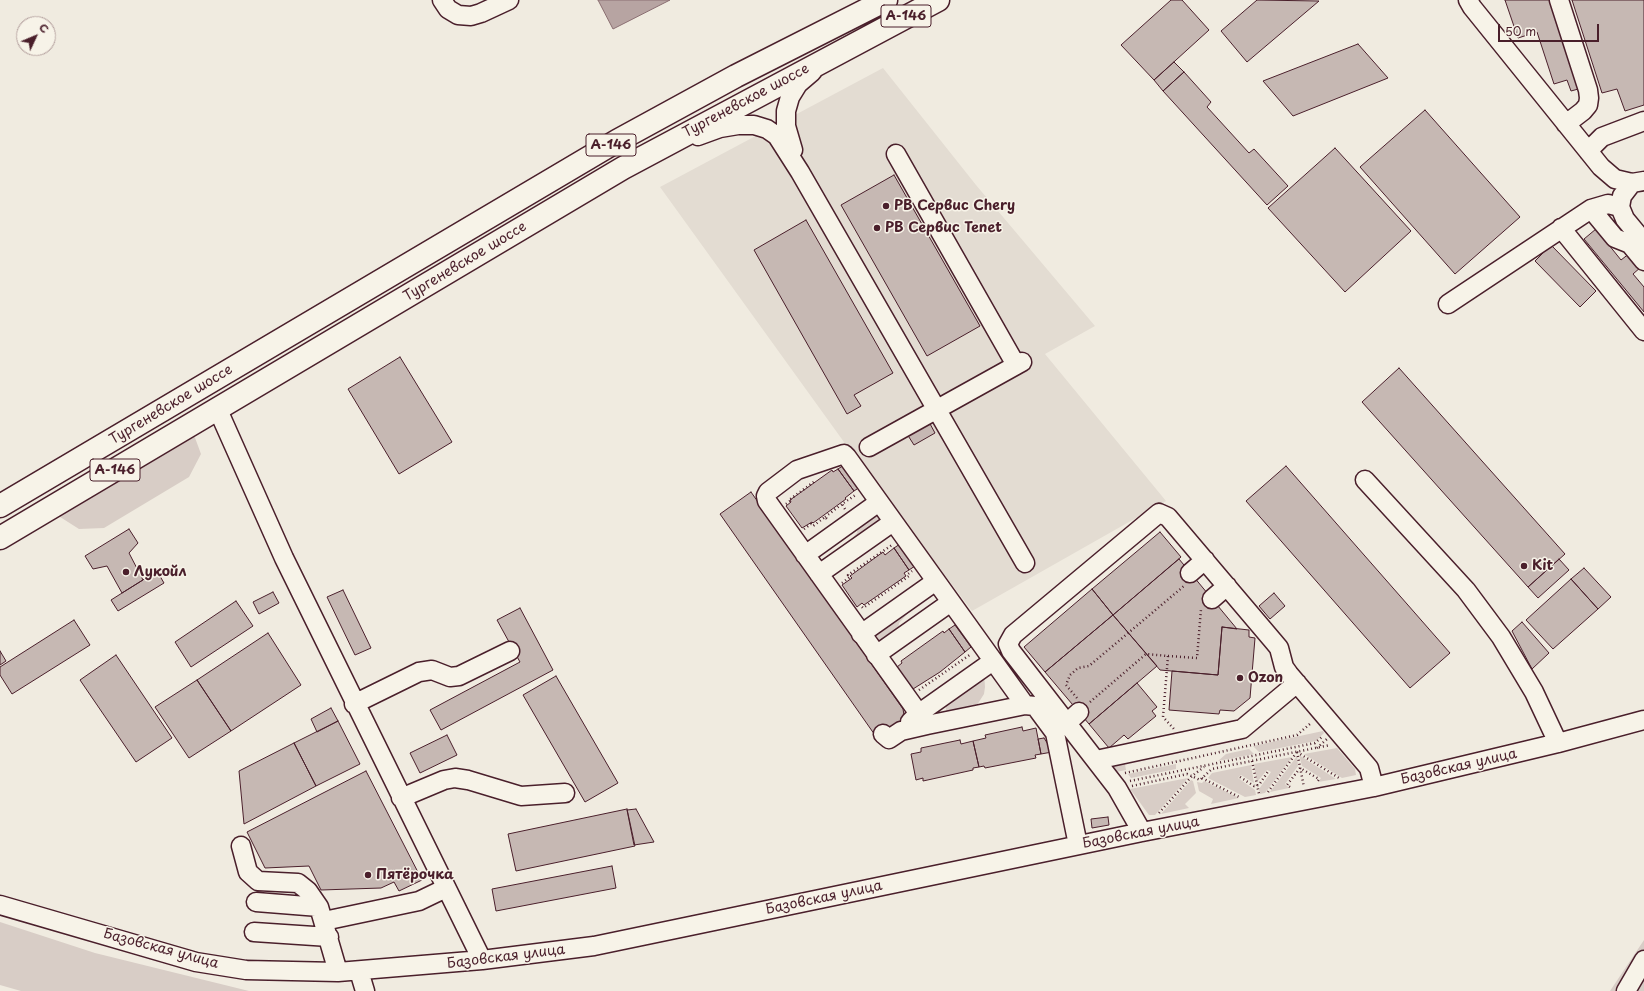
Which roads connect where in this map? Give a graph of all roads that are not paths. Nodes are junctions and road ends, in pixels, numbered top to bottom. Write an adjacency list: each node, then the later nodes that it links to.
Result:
1 (442, 0): 2 (street)
2 (509, 0)
3 (886, 0): 7 (highway, Тургеневское шоссе / А-146)
4 (938, 0): 8 (highway, Тургеневское шоссе / А-146)
5 (1558, 0): 10 (street)
6 (1473, 2): 10 (street)
7 (858, 7): 28 (highway, Тургеневское шоссе / А-146)
8 (841, 50): 13 (highway, Тургеневское шоссе / А-146); 14 (street)
9 (1644, 122): 11 (street)
10 (1566, 124): 11 (street)
11 (1588, 151): 15 (street)
12 (896, 154): 24 (street)
13 (623, 168): 14 (street); 23 (highway, Тургеневское шоссе / А-146)
14 (800, 172): 24 (street)
15 (1638, 182): 16 (street)
16 (1620, 207): 17 (street); 19 (street)
17 (1591, 209): 18 (street); 20 (street)
18 (1560, 228): 21 (street); 22 (street)
19 (1644, 242)
20 (1644, 261)
21 (1448, 304)
22 (1644, 331)
23 (218, 410): 30 (highway, Тургеневское шоссе / А-146); 45 (street)
24 (936, 410): 25 (street); 33 (street)
25 (869, 447)
26 (1365, 480): 50 (street)
27 (879, 502): 29 (street); 31 (street); 31 (street)
28 (0, 506)
29 (893, 522): 34 (street); 36 (street)
30 (0, 538)
31 (805, 555): 34 (street)
32 (1205, 560): 35 (street); 37 (street); 51 (street)
33 (1025, 563)
34 (819, 574): 40 (street)
35 (1188, 579)
36 (936, 581): 38 (street); 40 (street)
37 (1228, 586): 39 (street); 44 (street)
38 (951, 602): 42 (street); 43 (street)
39 (1207, 603)
40 (861, 634): 42 (street)
41 (510, 651): 45 (street)
42 (876, 655): 47 (street)
43 (993, 661): 46 (street); 47 (street)
44 (1297, 683): 51 (street); 52 (street)
45 (354, 704): 54 (street)
46 (1025, 706): 47 (street); 56 (street)
47 (923, 720): 49 (street)
48 (1644, 720): 50 (street, Базовская улица)
49 (892, 733)
50 (1558, 743): 52 (street, Базовская улица)
51 (1096, 760): 55 (street)
52 (1374, 787): 55 (street, Базовская улица)
53 (565, 793): 54 (street)
54 (401, 798): 58 (street)
55 (1142, 832): 56 (street, Базовская улица)
56 (1078, 845): 64 (street, Базовская улица)
57 (241, 846): 61 (street)
58 (446, 888): 61 (street); 64 (street)
59 (256, 902): 61 (street)
60 (0, 905): 67 (street, Базовская улица)
61 (321, 914): 63 (street)
62 (254, 932): 63 (street)
63 (329, 938): 67 (street)
64 (482, 960): 66 (street, Базовская улица)
65 (1644, 960): 69 (street)
66 (359, 971): 67 (street, Базовская улица); 68 (street)
67 (338, 972)
68 (365, 991)
69 (1626, 991)

